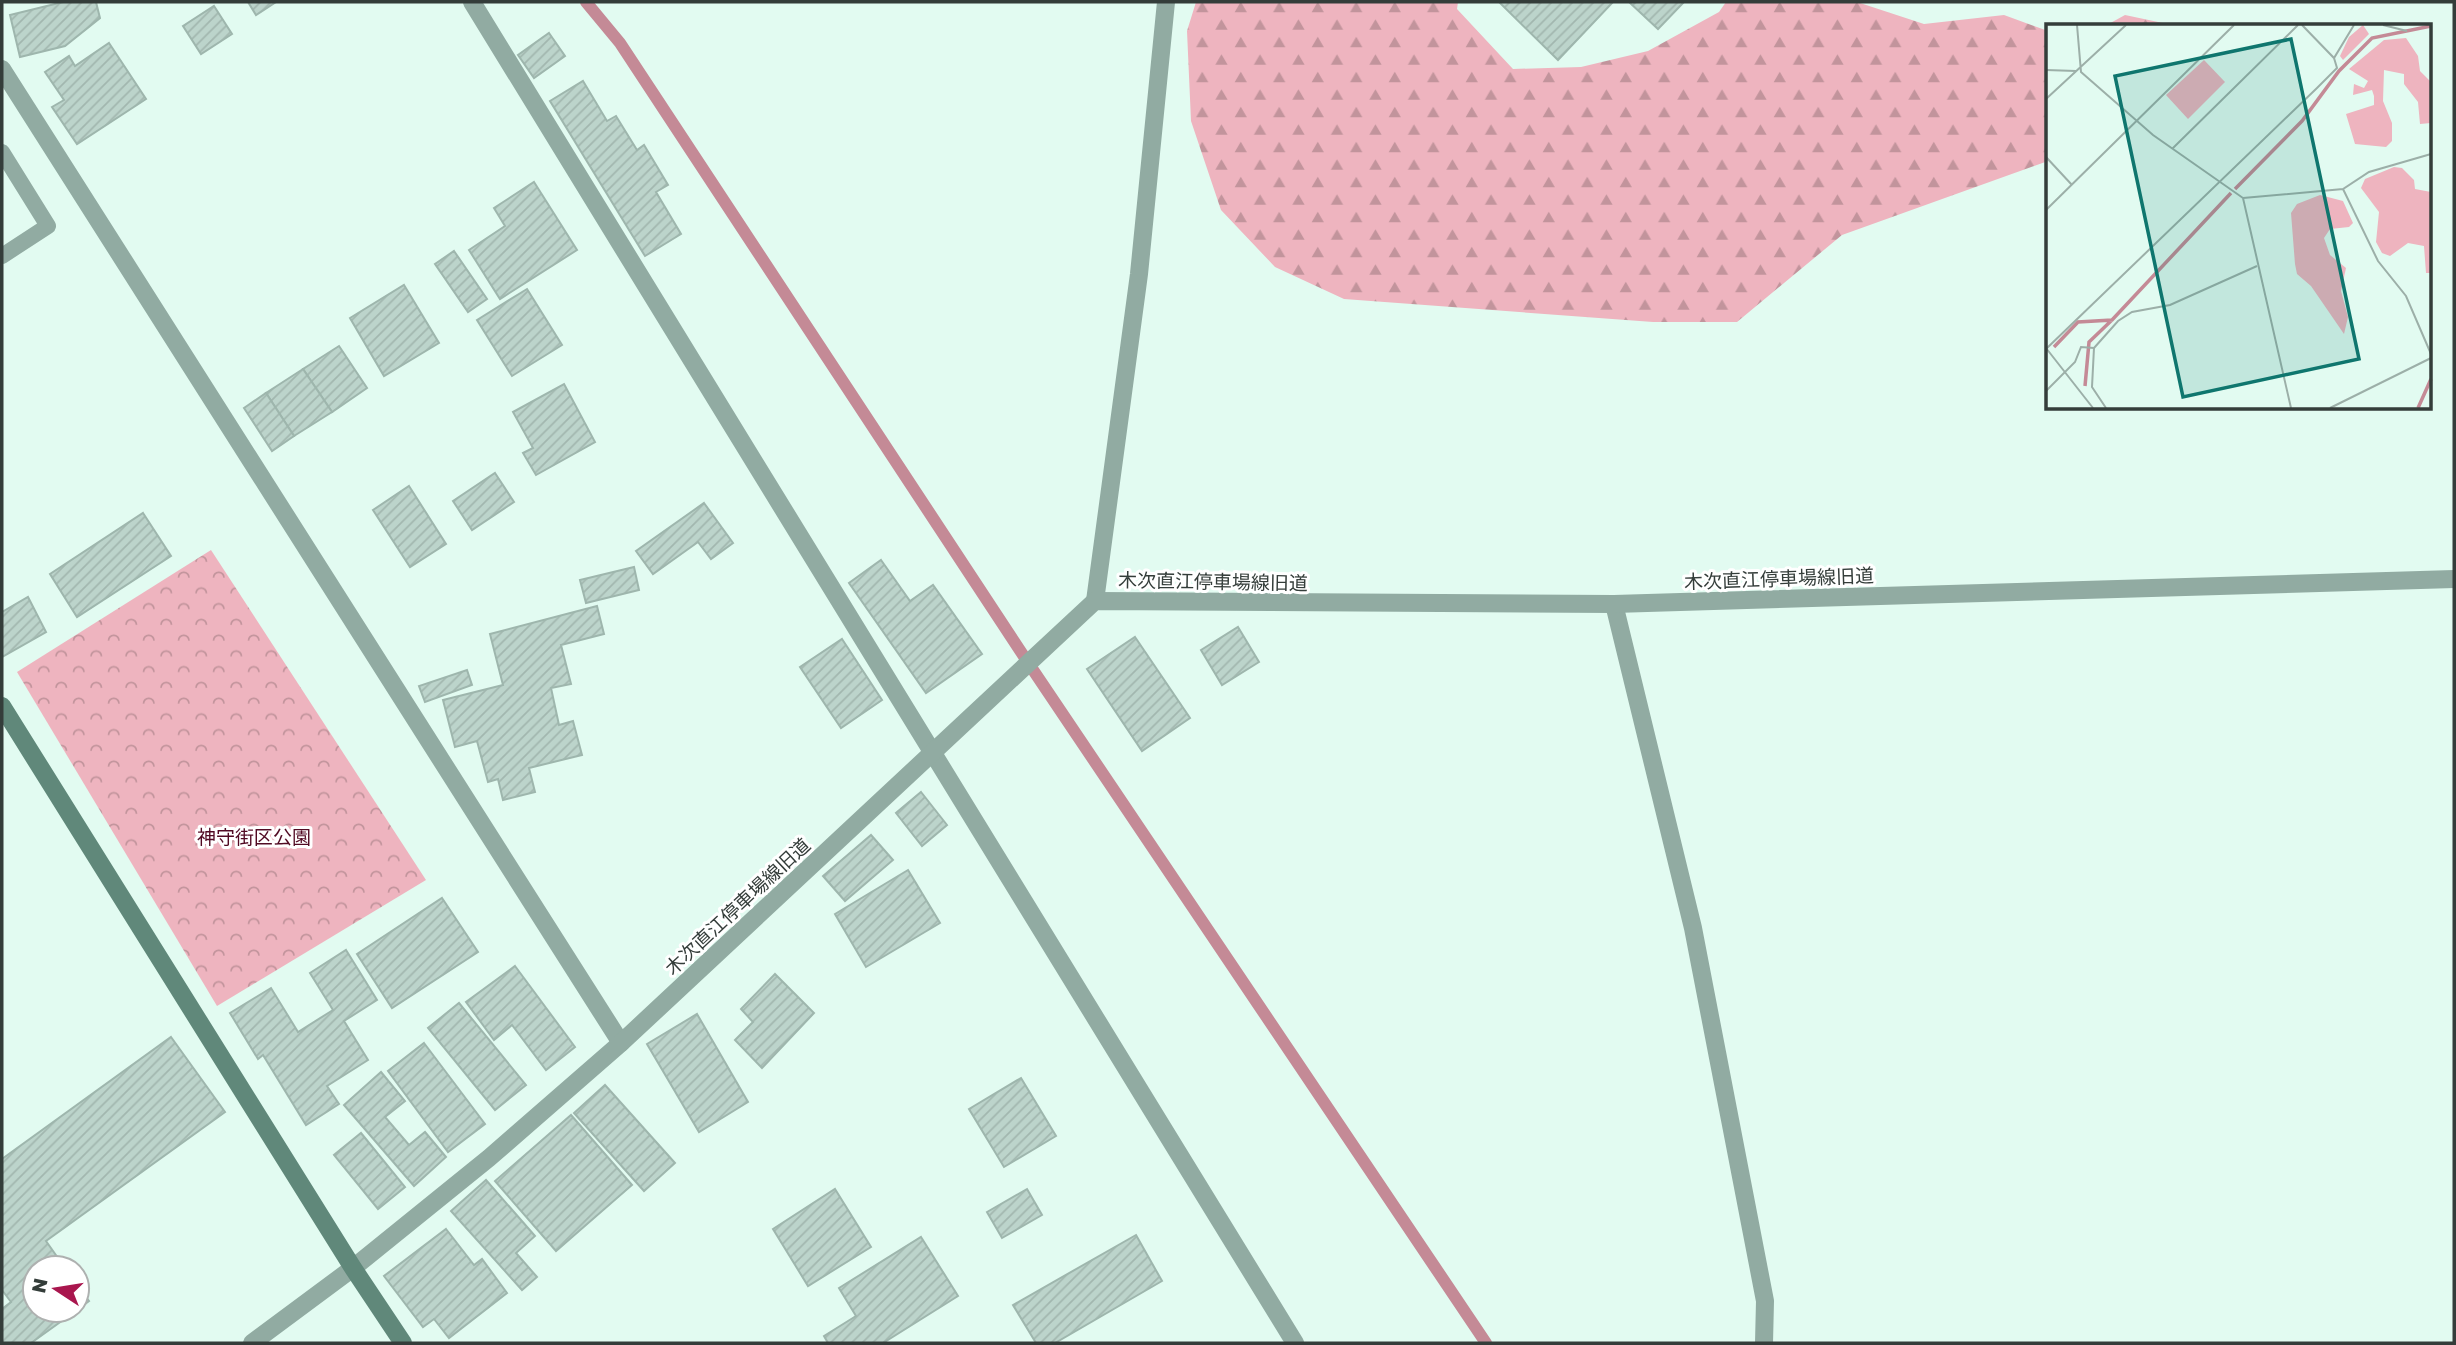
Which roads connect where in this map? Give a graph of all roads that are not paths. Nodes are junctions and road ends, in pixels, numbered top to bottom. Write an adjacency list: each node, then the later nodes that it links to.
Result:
1 (472, 2): 10 (street)
2 (1166, 2): 7 (street)
3 (2, 69): 11 (street)
4 (2, 152): 5 (lane)
5 (2, 256)
6 (2454, 579): 8 (street, 木次直江停車場線旧道)
7 (1095, 601): 8 (street, 木次直江停車場線旧道); 10 (street, 木次直江停車場線旧道)
8 (1614, 604): 16 (street)
9 (2, 706): 12 (street)
10 (933, 752): 11 (street, 木次直江停車場線旧道); 15 (street)
11 (621, 1043): 12 (street, 木次直江停車場線旧道)
12 (353, 1268): 13 (street, 木次直江停車場線旧道); 14 (street)
13 (252, 1343)
14 (403, 1343)
15 (1295, 1343)
16 (1764, 1343)

